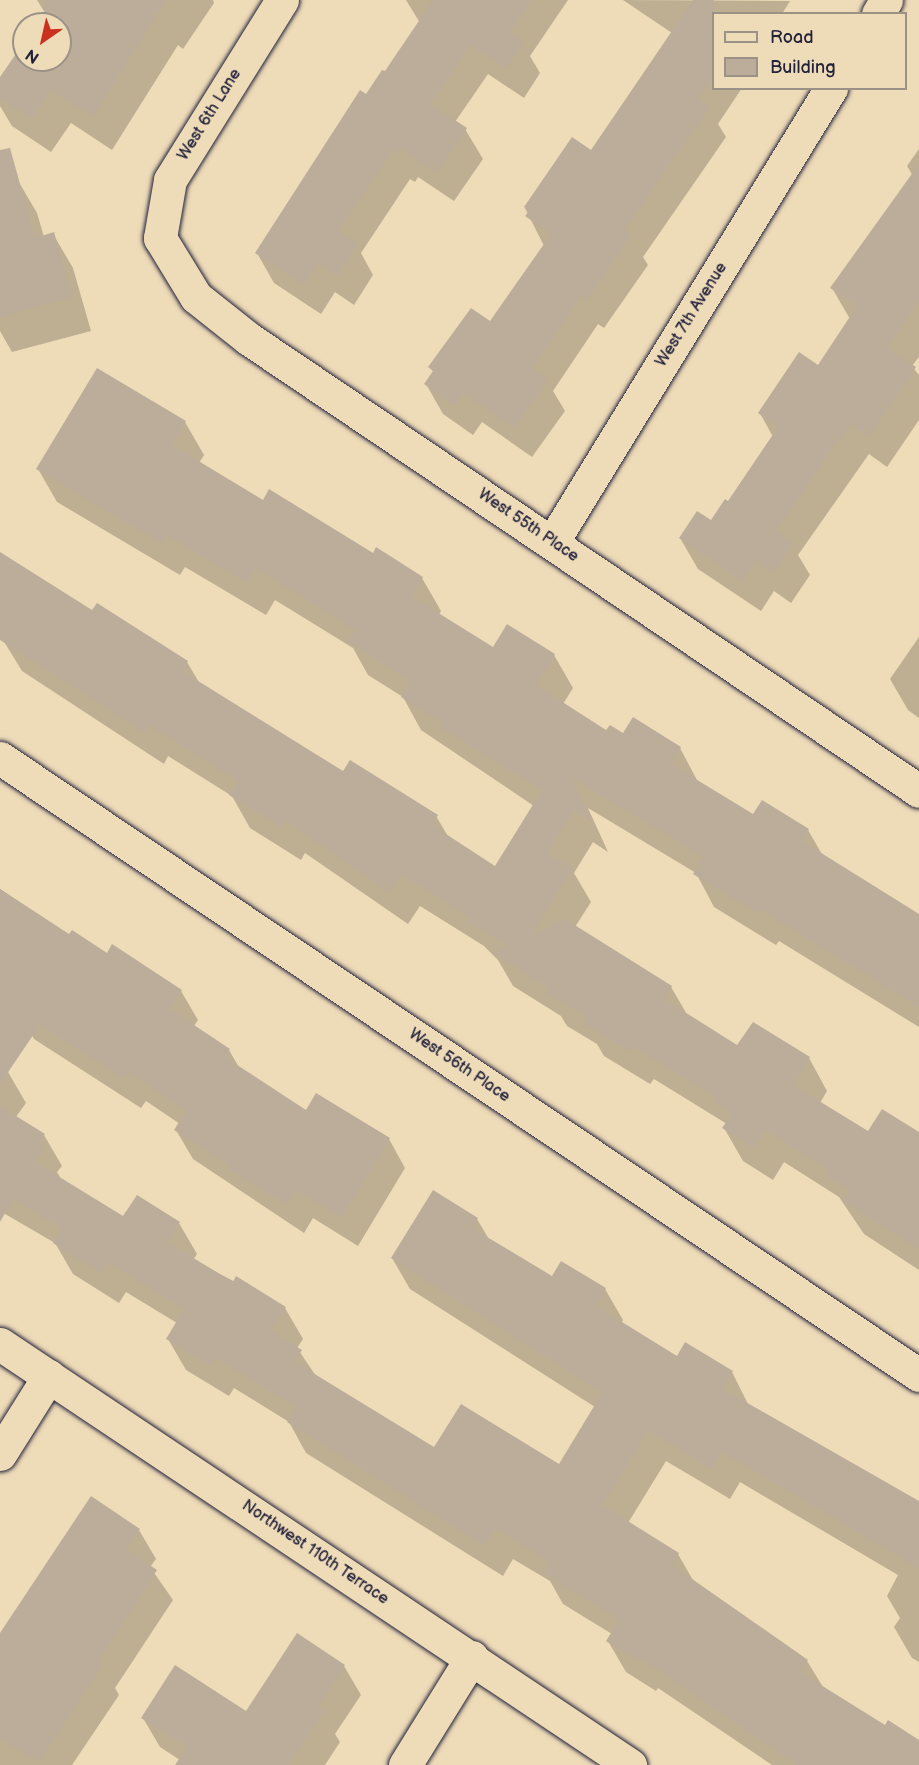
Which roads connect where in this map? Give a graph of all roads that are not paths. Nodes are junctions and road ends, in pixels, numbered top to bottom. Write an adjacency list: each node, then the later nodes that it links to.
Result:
1 (282, 0): 3 (street, West 6th Lane)
2 (830, 90): 4 (street, West 7th Avenue)
3 (160, 238): 4 (street, West 55th Place)
4 (553, 541): 6 (street, West 55th Place)
5 (0, 758): 8 (street, West 56th Place)
6 (919, 791)
7 (0, 1344): 9 (street, Northwest 110th Terrace)
8 (919, 1375)
9 (49, 1376): 10 (street); 11 (street, Northwest 110th Terrace)
10 (0, 1454)
11 (472, 1657): 12 (street); 13 (street, Northwest 110th Terrace)
12 (405, 1765)
13 (630, 1765)

